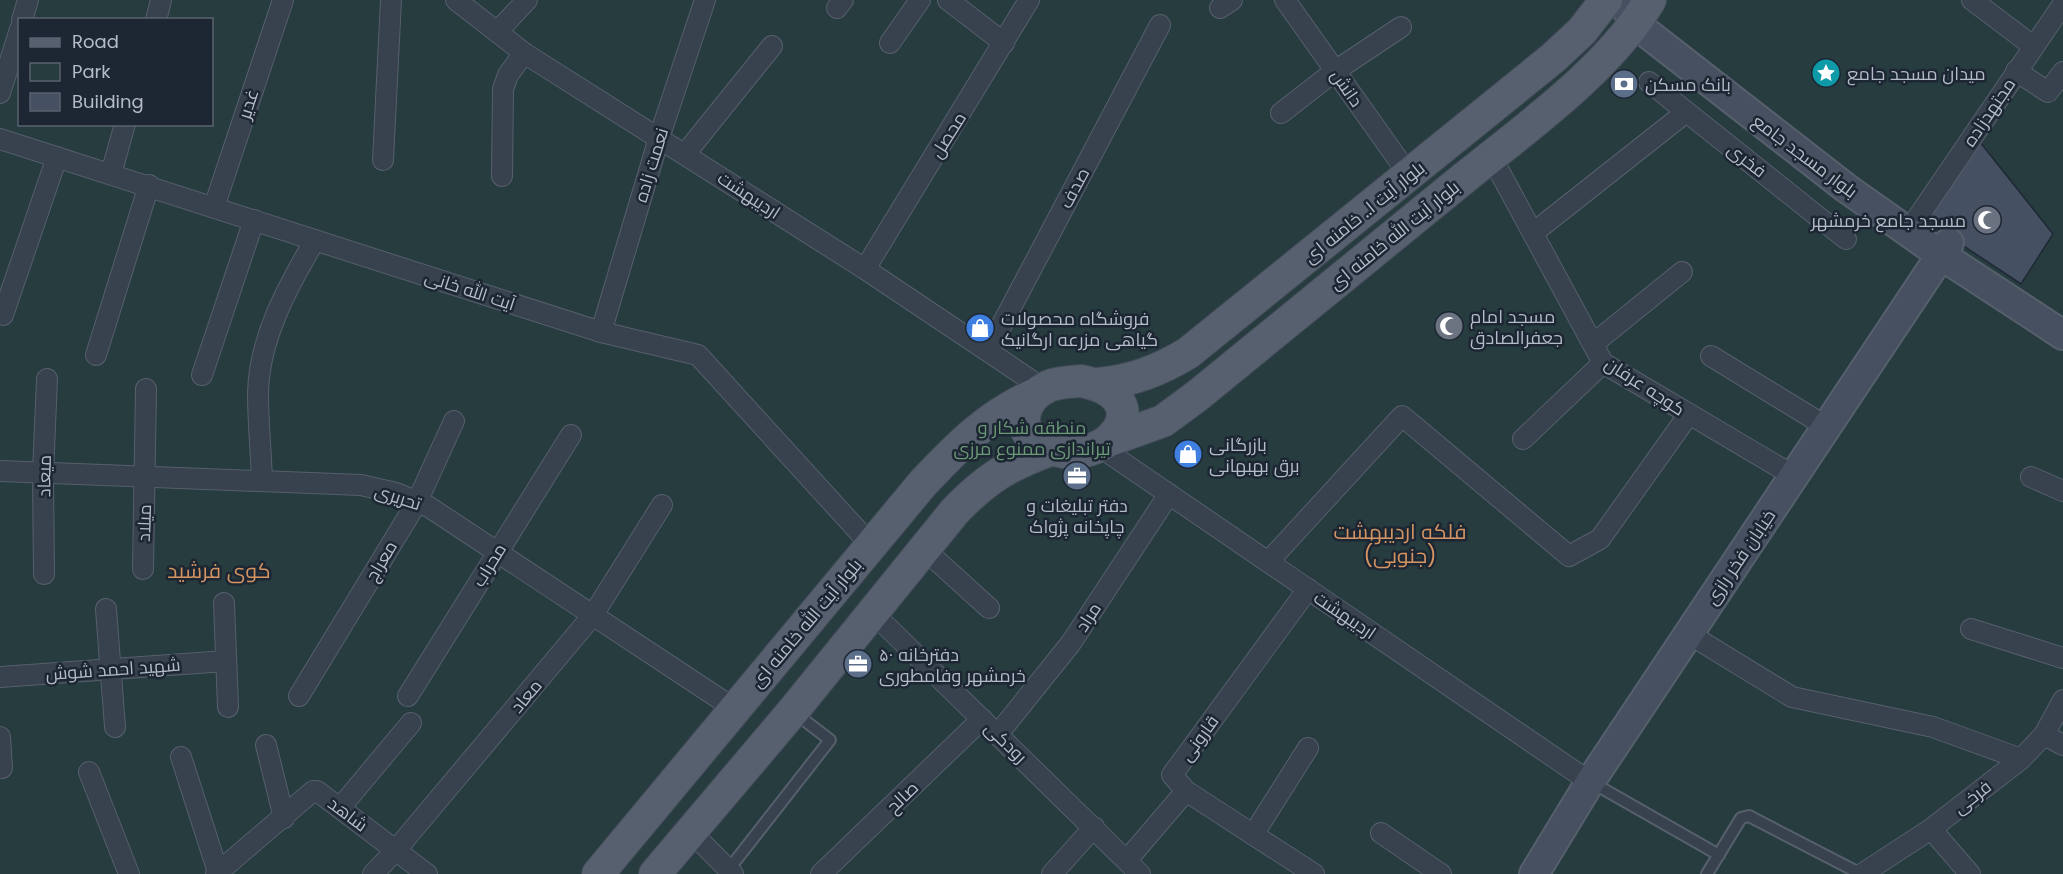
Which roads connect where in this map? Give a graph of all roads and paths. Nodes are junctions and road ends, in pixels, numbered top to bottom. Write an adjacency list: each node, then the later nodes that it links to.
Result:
1 (28, 0): 16 (street)
2 (162, 0): 17 (street)
3 (283, 0): 45 (street, غدیر)
4 (391, 0): 40 (street)
5 (456, 0): 20 (street, اردیبهشت)
6 (527, 0): 20 (street)
7 (705, 0): 36 (street, نعمت زاده)
8 (920, 0): 22 (street)
9 (948, 0): 23 (street)
10 (1029, 0): 23 (street, محصل)
11 (1285, 0): 27 (street, دانش)
12 (1606, 0): 42 (main road, بلوار آیت ا.. خامنه ای)
13 (1971, 0): 25 (street)
14 (2063, 4): 25 (street, مجتهدزاده)
15 (1637, 6): 38 (main road, بلوار آیت الله خامنه ای); 47 (main road, بلوار مسجد جامع); 51 (main road, بلوار مسجد جامع)
16 (23, 18)
17 (157, 18)
18 (1160, 25): 59 (street, صدف)
19 (1401, 27): 27 (street)
20 (497, 32): 26 (street, اردیبهشت)
21 (18, 35): 31 (street)
22 (890, 43)
23 (1004, 43): 52 (street, محصل)
24 (772, 46): 37 (street)
25 (2032, 46): 28 (street, مجتهدزاده)
26 (524, 52): 36 (street, اردیبهشت); 43 (street)
27 (1335, 70): 32 (street); 42 (street, دانش)
28 (2016, 71): 29 (street); 47 (street, مجتهدزاده)
29 (2063, 72)
30 (1648, 82): 33 (street, فخری)
31 (0, 93)
32 (1281, 113)
33 (1685, 113): 48 (street); 49 (street, فخری)
34 (124, 126): 41 (street)
35 (0, 138): 39 (street, آیت الله خانی)
36 (659, 138): 37 (street, اردیبهشت); 56 (street, نعمت زاده)
37 (685, 154): 52 (street, اردیبهشت)
38 (1491, 156): 48 (street, کوچه عرفان); 73 (main road, بلوار آیت الله خامنه ای)
39 (57, 157): 41 (street, آیت الله خانی); 54 (street)
40 (383, 160)
41 (111, 174): 44 (street, آیت الله خانی)
42 (1409, 175): 65 (main road, بلوار آیت ا.. خامنه ای)
43 (502, 176)
44 (149, 185): 45 (street, آیت الله خانی); 60 (street)
45 (214, 207): 46 (street, آیت الله خانی)
46 (254, 220): 50 (street, آیت الله خانی); 63 (street)
47 (1916, 220): 51 (main road, بلوار مسجد جامع)
48 (1533, 233): 58 (street, کوچه عرفان)
49 (1846, 238)
50 (315, 240): 56 (street, آیت الله خانی); 80 (street)
51 (1945, 249): 55 (main road, بلوار مسجد جامع); 57 (main road, بلوار مسجد جامع); 70 (main road, خیابان فخر رازی)
52 (865, 269): 59 (street, اردیبهشت)
53 (1682, 272): 58 (street)
54 (3, 315)
55 (2063, 317)
56 (601, 332): 85 (street, آیت الله خانی)
57 (2063, 335)
58 (1593, 344): 62 (street, کوچه عرفان)
59 (988, 351): 67 (street, اردیبهشت)
60 (96, 355)
61 (1711, 356): 70 (street)
62 (1603, 363): 68 (street, کوچه عرفان); 72 (street)
63 (202, 375)
64 (47, 379): 76 (street, میعاد)
65 (1097, 384): 67 (main road); 73 (main road)
66 (146, 389): 78 (street, میلاد)
67 (1039, 392): 74 (main road); 85 (main road, بلوار آیت الله خامنه ای)
68 (1689, 414): 77 (street, کوچه عرفان); 88 (street)
69 (454, 421): 83 (street, معراج)
70 (1827, 427): 77 (main road, خیابان فخر رازی)
71 (571, 435): 87 (street, محراب)
72 (1524, 439)
73 (1107, 443): 74 (main road); 82 (street, اردیبهشت)
74 (1050, 450): 86 (main road)
75 (0, 471): 76 (street, تحریری)
76 (43, 473): 78 (street, تحریری); 90 (street, میعاد)
77 (1794, 476): 98 (main road, خیابان فخر رازی)
78 (145, 477): 80 (street, تحریری); 89 (street, میلاد)
79 (2031, 477): 81 (street)
80 (262, 480): 83 (street, تحریری)
81 (2063, 491)
82 (1169, 494): 88 (street, اردیبهشت); 112 (street, مراد)
83 (417, 502): 87 (street, تحریری); 103 (street, معراج)
84 (662, 505): 96 (street, معاد)
85 (871, 545): 107 (main road, بلوار آیت الله خامنه ای)
86 (924, 549): 93 (street); 95 (main road)
87 (498, 552): 96 (street, تحریری); 104 (street, محراب)
88 (1268, 562): 91 (street, اردیبهشت)
89 (143, 569)
90 (44, 574)
91 (1308, 589): 123 (street, اردیبهشت); 124 (street, قارونی)
92 (224, 603): 100 (street)
93 (989, 608)
94 (106, 609): 101 (street)
95 (872, 612): 108 (main road); 109 (street, رودکی)
96 (593, 615): 107 (street, تحریری); 132 (street, معاد)
97 (1971, 629): 99 (street)
98 (1689, 634): 120 (street); 123 (main road, خیابان فخر رازی)
99 (2063, 658)
100 (226, 661): 101 (street, شهید احمد شوش); 106 (street)
101 (111, 669): 102 (street, شهید احمد شوش); 111 (street)
102 (0, 677)
103 (299, 696)
104 (408, 696)
105 (2063, 700): 113 (street, فرخی)
106 (228, 707)
107 (735, 709): 115 (main road); 141 (main road, بلوار آیت الله خامنه ای)
108 (793, 711): 115 (main road); 135 (lane)
109 (982, 719): 112 (street, رودکی); 143 (street, صالح)
110 (411, 723): 125 (street)
111 (114, 727)
112 (998, 734): 127 (street, رودکی)
113 (2044, 735): 117 (street); 120 (street, فرخی)
114 (0, 737): 121 (street)
115 (770, 737): 129 (main road)
116 (266, 745): 126 (street)
117 (2063, 745)
118 (1308, 748): 131 (street)
119 (181, 757): 136 (street)
120 (2021, 759): 128 (street, فرخی)
121 (2, 768)
122 (89, 772): 138 (street)
123 (1590, 782): 133 (lane); 137 (main road, خیابان فخر رازی)
124 (1186, 791): 131 (street, قارونی); 134 (street)
125 (340, 808): 126 (street, شاهد); 132 (street, شاهد)
126 (284, 818): 136 (street, شاهد)
127 (1094, 827): 134 (street, رودکی); 144 (street)
128 (1931, 829): 149 (street, فرخی); 150 (street)
129 (691, 832): 135 (street); 142 (main road)
130 (1381, 833): 147 (street)
131 (1253, 835): 146 (street, قارونی)
132 (396, 850): 139 (street, معاد); 140 (street, شاهد)
133 (1719, 855): 148 (lane); 149 (lane)
134 (1126, 860): 145 (street, رودکی)
135 (729, 872)
136 (217, 873)
137 (1538, 873)
138 (129, 874)
139 (373, 874)
140 (427, 874)
141 (598, 874)
142 (655, 874)
143 (821, 874)
144 (1052, 874)
145 (1140, 874)
146 (1314, 874)
147 (1441, 874)
148 (1707, 874)
149 (1862, 874)
150 (1970, 874)

